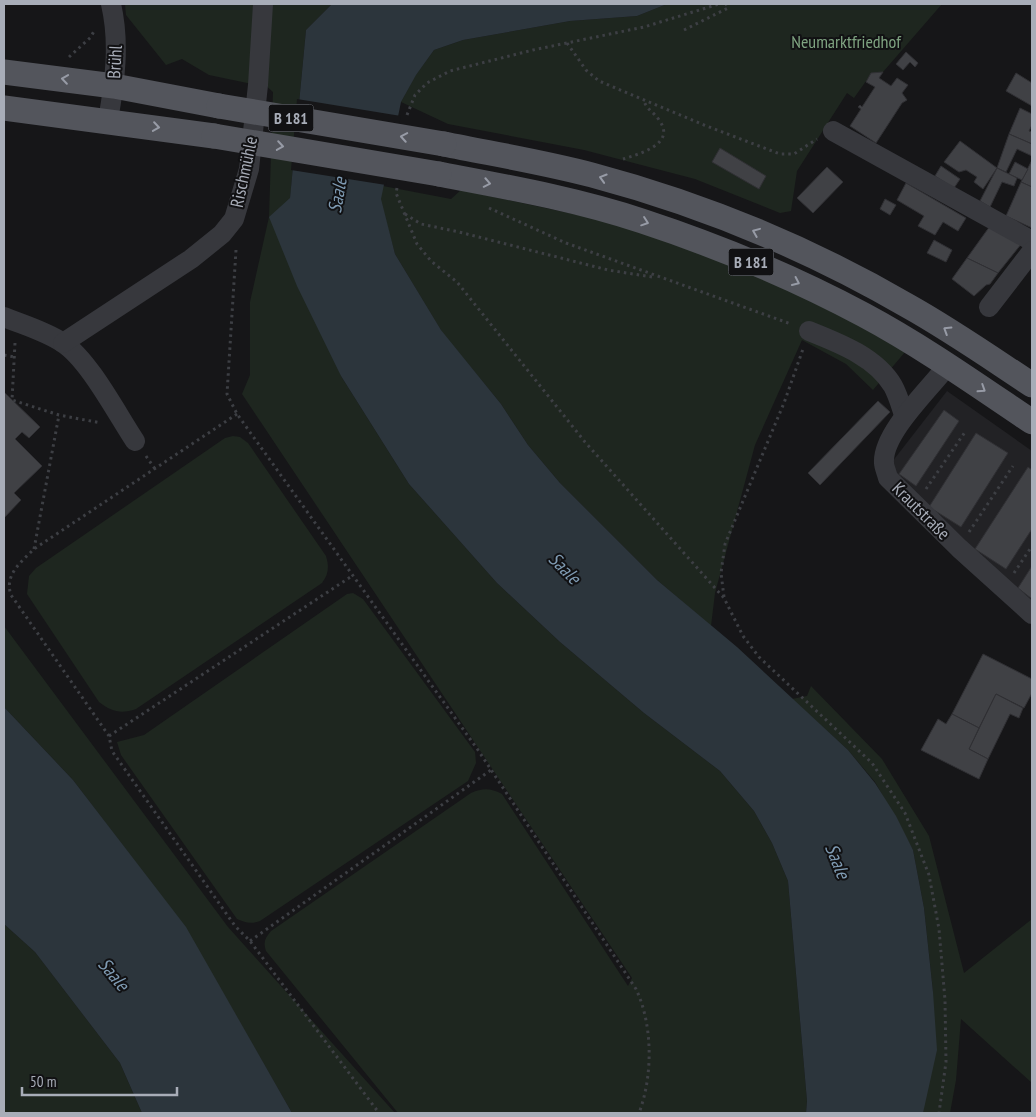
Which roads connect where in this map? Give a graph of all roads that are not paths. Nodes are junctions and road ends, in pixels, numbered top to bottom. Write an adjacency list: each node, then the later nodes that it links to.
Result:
1 (111, 4): 4 (street, Brühl)
2 (263, 4): 13 (street, Rischmühle)
3 (4, 72): 4 (main road, B 181, one-way to 3)
4 (114, 86): 6 (street, Brühl); 15 (main road, B 181, one-way to 4, bridge)
5 (4, 108): 6 (main road, B 181)
6 (108, 120): 14 (main road, B 181, one-way to 14, bridge)
7 (833, 131): 8 (street)
8 (1032, 241)
9 (1032, 251): 10 (street)
10 (989, 306)
11 (10, 319): 13 (street)
12 (809, 331): 16 (street)
13 (64, 343): 18 (street)
14 (947, 366): 16 (street, Krautstraße); 17 (main road, B 181, one-way to 17)
15 (1032, 385)
16 (904, 415): 19 (street, Krautstraße)
17 (1032, 422)
18 (136, 441)
19 (1032, 614)

